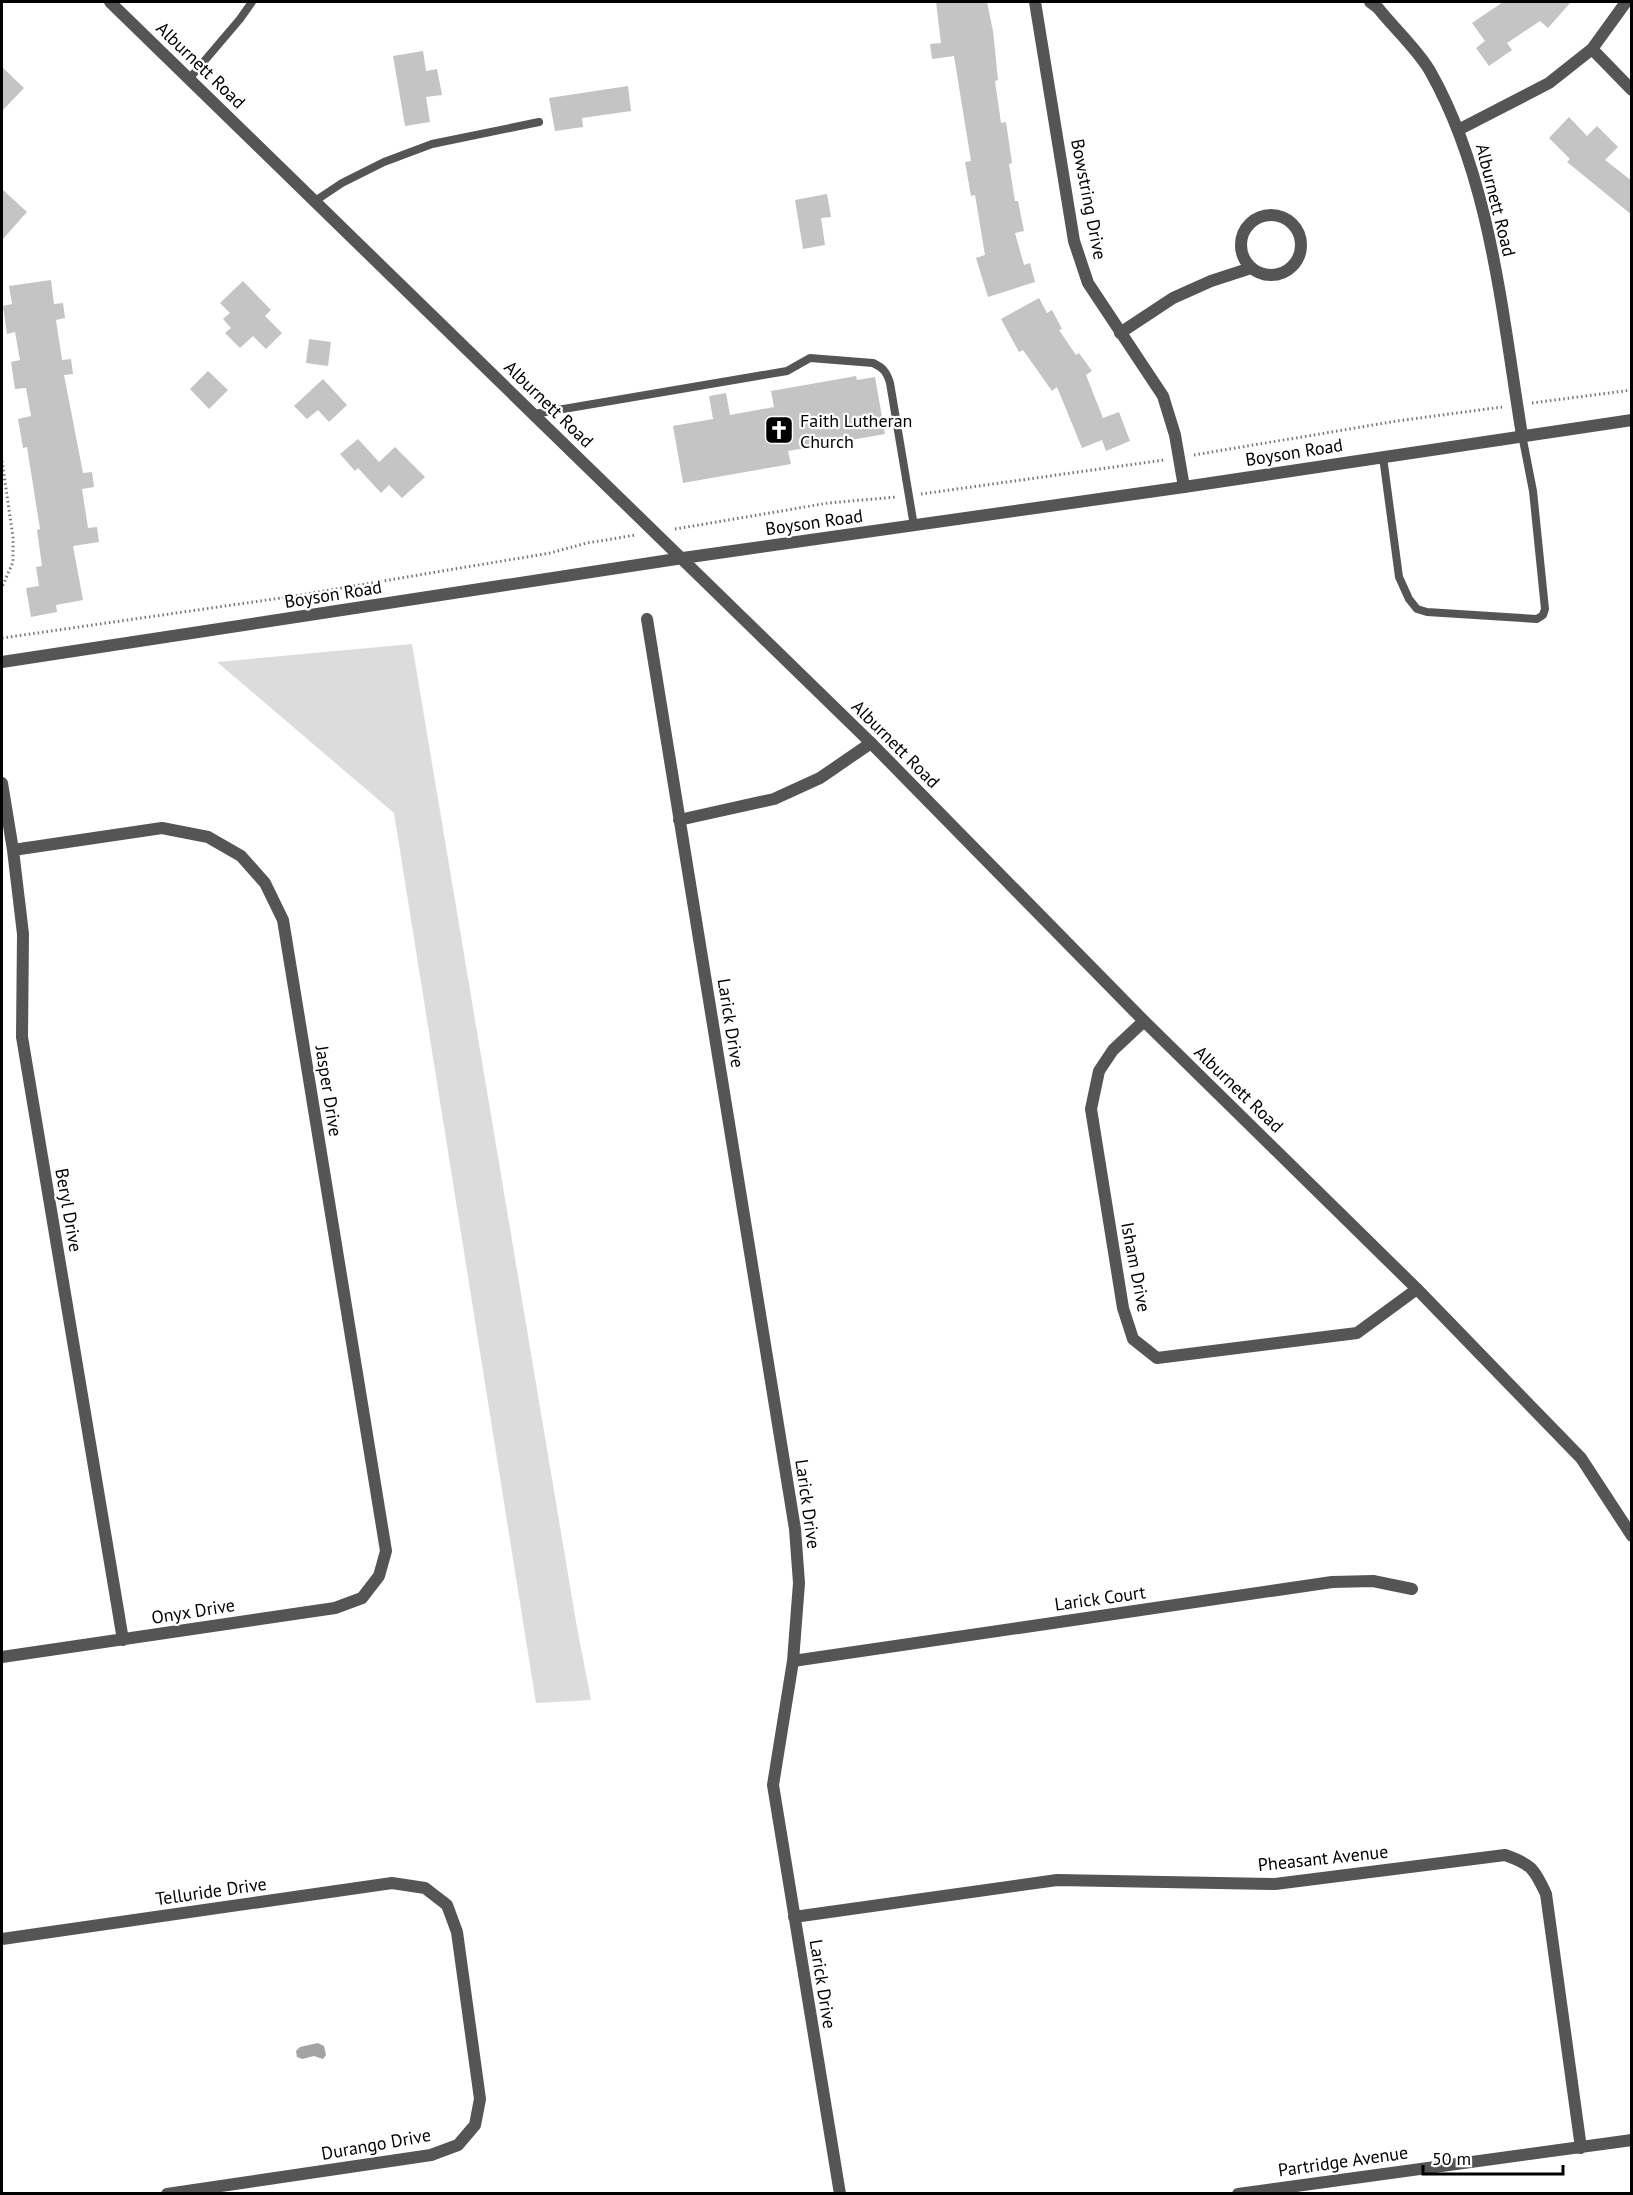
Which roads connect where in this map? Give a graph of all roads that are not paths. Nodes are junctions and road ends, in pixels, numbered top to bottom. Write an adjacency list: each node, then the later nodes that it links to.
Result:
1 (110, 2): 7 (street, Alburnett Road)
2 (252, 2): 7 (lane)
3 (1035, 2): 13 (street, Bowstring Drive)
4 (1370, 2): 10 (street, Alburnett Road)
5 (1626, 2): 6 (street)
6 (1592, 49): 8 (street); 10 (street)
7 (189, 79): 11 (street, Alburnett Road)
8 (1632, 90)
9 (539, 122): 11 (lane)
10 (1458, 130): 16 (street, Alburnett Road)
11 (315, 201): 14 (street, Alburnett Road)
12 (1251, 268): 12 (street); 13 (street)
13 (1120, 333): 18 (street, Bowstring Drive)
14 (534, 414): 19 (lane); 20 (street, Alburnett Road)
15 (1632, 420): 16 (street, Boyson Road)
16 (1522, 435): 17 (street, Boyson Road); 17 (lane)
17 (1383, 457): 18 (street, Boyson Road)
18 (1184, 487): 19 (street, Boyson Road)
19 (914, 525): 20 (street, Boyson Road)
20 (683, 558): 22 (street, Boyson Road); 23 (street, Alburnett Road)
21 (647, 619): 25 (street, Larick Drive)
22 (2, 662)
23 (871, 743): 25 (street); 27 (street, Alburnett Road)
24 (2, 783): 26 (street, Beryl Drive)
25 (679, 820): 34 (street, Larick Drive)
26 (13, 850): 30 (street, Jasper Drive); 32 (street, Beryl Drive)
27 (1144, 1021): 28 (street, Alburnett Road); 28 (street, Isham Drive)
28 (1417, 1288): 29 (street, Alburnett Road)
29 (1632, 1536)
30 (379, 1576): 32 (street, Onyx Drive)
31 (1412, 1590): 34 (street, Larick Court)
32 (123, 1640): 33 (street, Onyx Drive)
33 (2, 1657)
34 (793, 1661): 36 (street, Larick Drive)
35 (425, 1888): 37 (street, Telluride Drive); 40 (street, Durango Drive)
36 (794, 1917): 39 (street, Pheasant Avenue); 41 (street, Larick Drive)
37 (2, 1939)
38 (1632, 2140): 39 (street, Partridge Avenue)
39 (1581, 2148): 42 (street, Partridge Avenue)
40 (167, 2193)
41 (840, 2193)
42 (1238, 2193)

